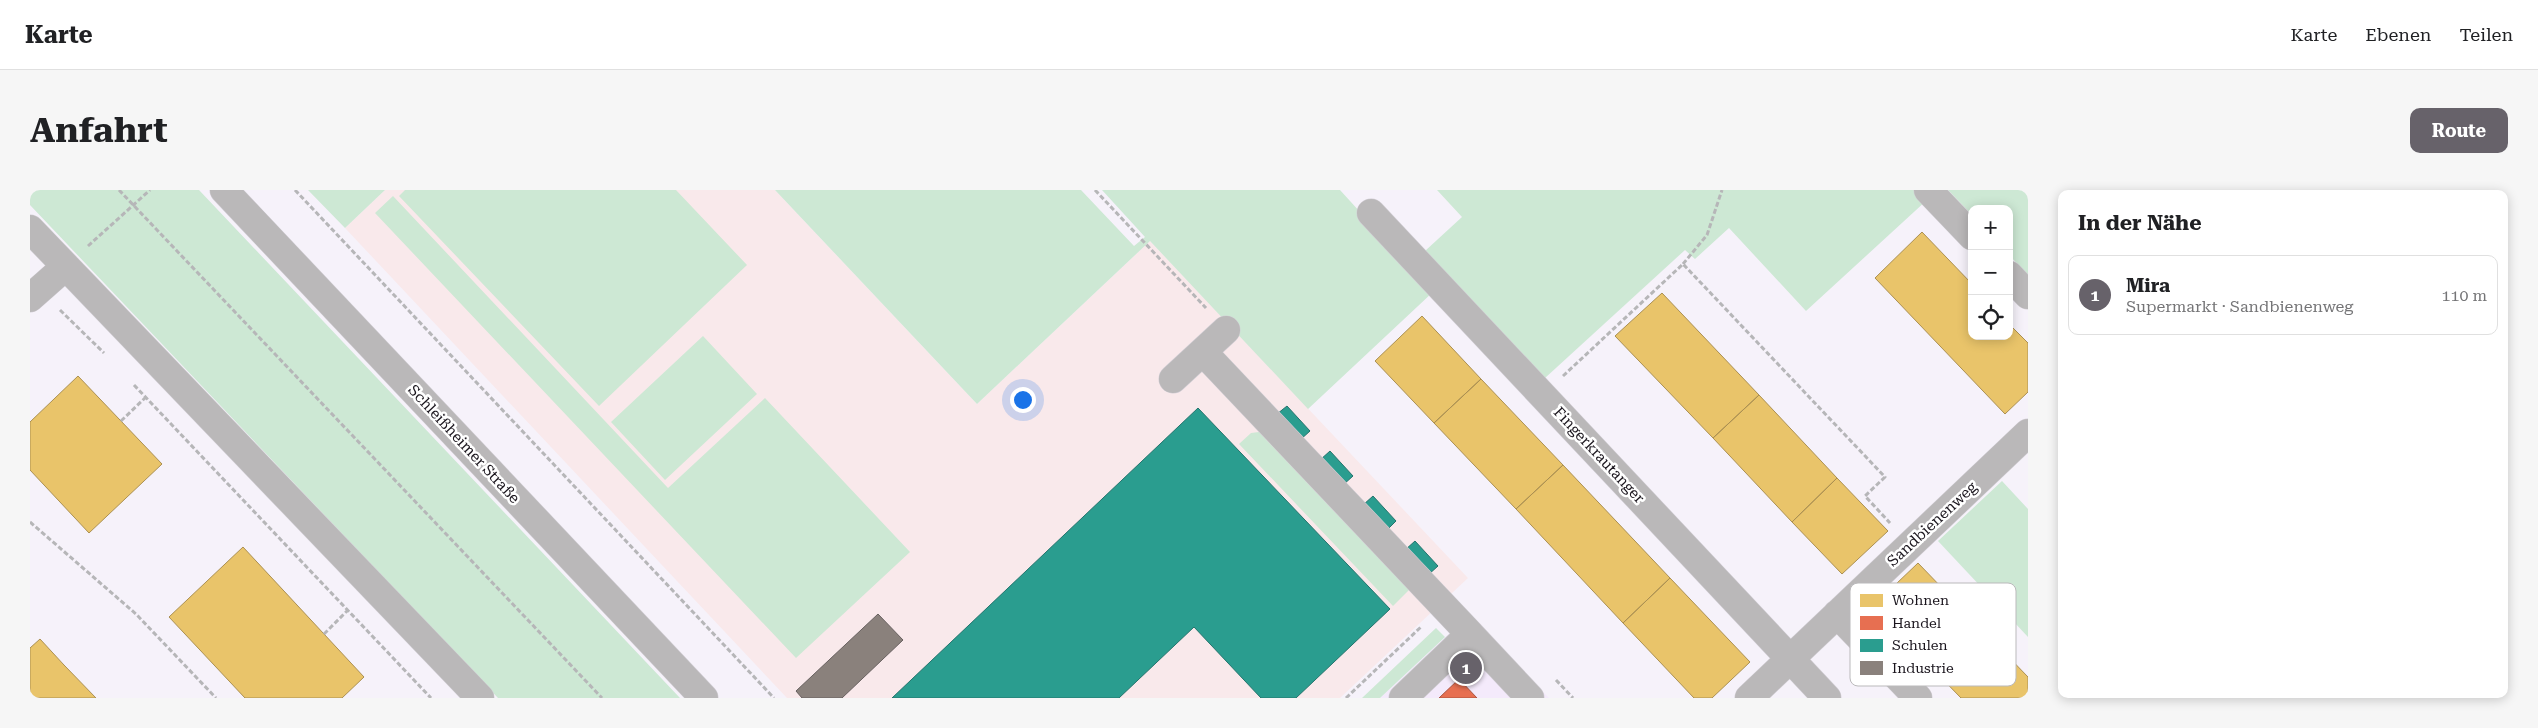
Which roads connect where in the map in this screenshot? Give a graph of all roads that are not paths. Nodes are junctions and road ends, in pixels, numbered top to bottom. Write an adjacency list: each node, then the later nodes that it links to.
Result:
1 (224, 190): 22 (street, Schleißheimer Straße)
2 (1928, 190): 5 (street)
3 (1371, 213): 19 (street, Fingerkrautanger)
4 (30, 229): 6 (street)
5 (1968, 232)
6 (65, 267): 8 (street); 21 (street)
7 (2013, 279): 9 (street)
8 (35, 294)
9 (2028, 295)
10 (1226, 330): 11 (street)
11 (1203, 352): 12 (street); 18 (street)
12 (1173, 379)
13 (2028, 434): 14 (street, Sandbienenweg)
14 (1869, 583)
15 (1850, 602): 16 (street, Sandbienenweg)
16 (1837, 614): 17 (street); 19 (street, Sandbienenweg)
17 (1850, 627)
18 (1470, 634): 23 (street); 24 (street)
19 (1790, 658): 25 (street, Sandbienenweg); 26 (street, Fingerkrautanger)
20 (1906, 686): 27 (street)
21 (480, 698)
22 (704, 698)
23 (1402, 698)
24 (1530, 698)
25 (1749, 698)
26 (1827, 698)
27 (1918, 698)

